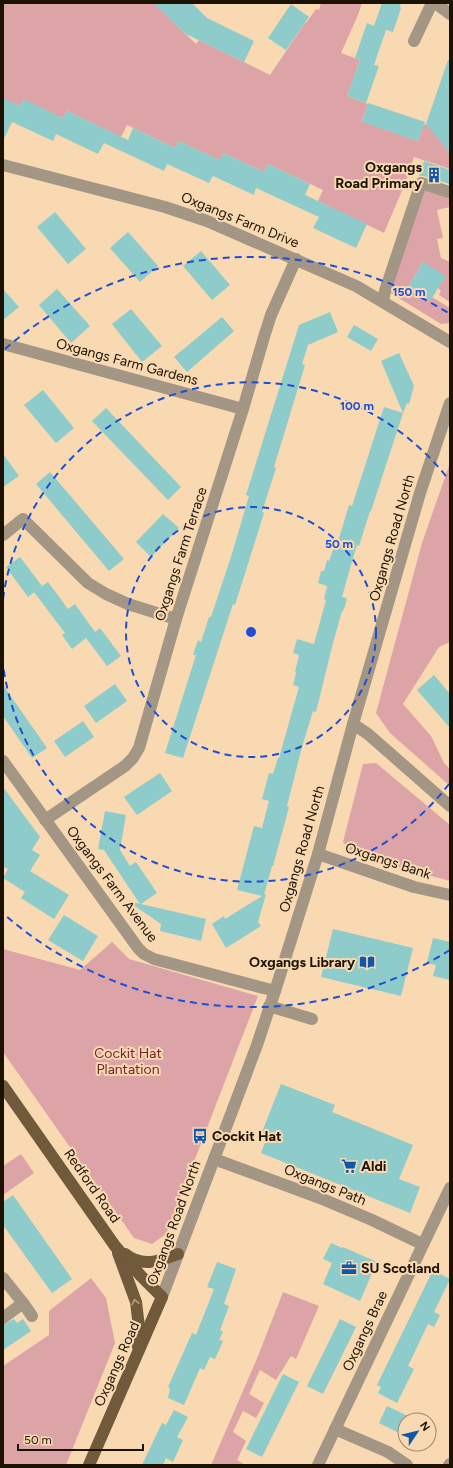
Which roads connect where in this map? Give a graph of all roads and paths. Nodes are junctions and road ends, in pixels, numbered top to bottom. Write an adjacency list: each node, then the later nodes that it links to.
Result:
1 (434, 3): 2 (street); 3 (street)
2 (450, 14)
3 (414, 42)
4 (3, 165): 6 (street, Oxgangs Farm Drive)
5 (449, 192): 7 (street)
6 (296, 259): 7 (street, Oxgangs Farm Drive); 11 (street, Oxgangs Farm Terrace)
7 (382, 301): 8 (street, Oxgangs Farm Drive)
8 (450, 342)
9 (3, 344): 11 (street, Oxgangs Farm Gardens)
10 (450, 403): 14 (street, Oxgangs Road North)
11 (243, 409): 13 (street, Oxgangs Farm Terrace)
12 (3, 534): 13 (street)
13 (176, 619): 17 (street, Oxgangs Farm Terrace)
14 (353, 724): 16 (street); 18 (street, Oxgangs Road North)
15 (3, 761): 17 (street, Oxgangs Farm Avenue)
16 (450, 806)
17 (45, 820): 20 (street, Oxgangs Farm Avenue)
18 (318, 854): 19 (street, Oxgangs Bank); 20 (street, Oxgangs Road North)
19 (450, 895)
20 (275, 991): 21 (street, Oxgangs Road North)
21 (269, 1006): 22 (street); 24 (street, Oxgangs Road North)
22 (312, 1019)
23 (3, 1086): 27 (main road, Redford Road)
24 (214, 1159): 26 (street, Oxgangs Path); 28 (street, Oxgangs Road North)
25 (450, 1188): 26 (street, Oxgangs Brae)
26 (422, 1244): 35 (street, Oxgangs Brae)
27 (115, 1246): 28 (main road); 30 (main road, Redford Road); 34 (main road, one-way to 27)
28 (178, 1254): 30 (street, Oxgangs Road North)
29 (3, 1278): 31 (street)
30 (162, 1297): 34 (main road, Oxgangs Road)
31 (23, 1303): 32 (street); 33 (street)
32 (32, 1316)
33 (3, 1318)
34 (137, 1355): 36 (main road, Oxgangs Road)
35 (335, 1429): 37 (street, Oxgangs Brae); 38 (street)
36 (89, 1465)
37 (318, 1465)
38 (407, 1465)

